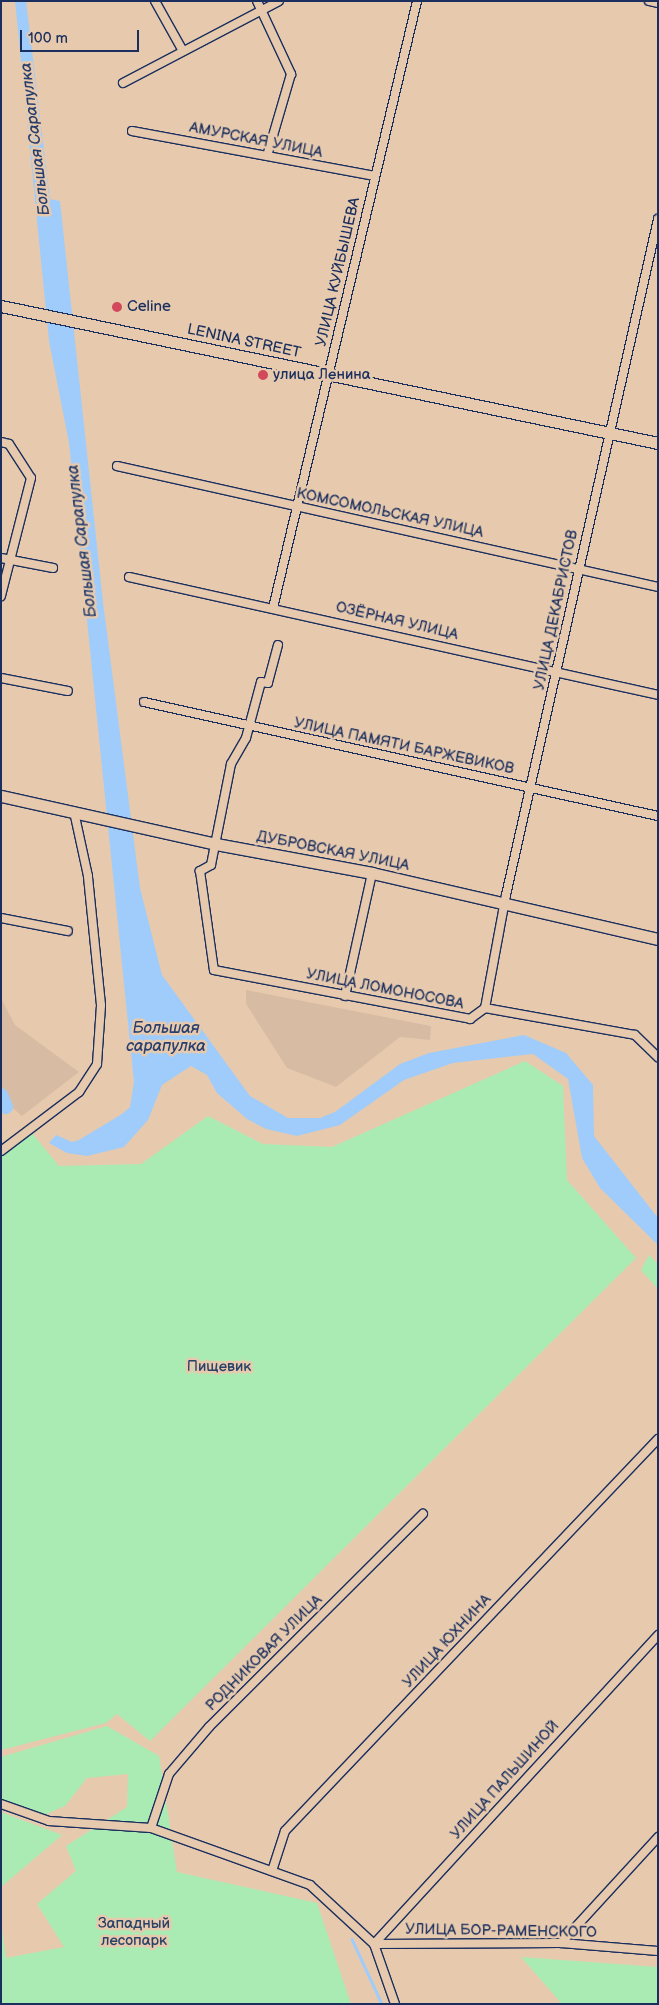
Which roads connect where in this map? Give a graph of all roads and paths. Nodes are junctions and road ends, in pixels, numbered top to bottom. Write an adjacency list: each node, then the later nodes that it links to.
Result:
1 (155, 1): 8 (street)
2 (257, 1): 7 (street)
3 (279, 1): 7 (street)
4 (417, 1): 12 (street, УЛИЦА КУЙБЫШЕВА)
5 (649, 1): 6 (street)
6 (658, 3)
7 (262, 10): 8 (street); 11 (street)
8 (183, 51): 9 (street)
9 (123, 84)
10 (132, 130): 11 (street, АМУРСКАЯ УЛИЦА)
11 (267, 156): 12 (street, АМУРСКАЯ УЛИЦА)
12 (375, 176): 15 (street, УЛИЦА КУЙБЫШЕВА)
13 (658, 219): 16 (street, УЛИЦА ДЕКАБРИСТОВ)
14 (6, 307): 15 (street, LENINA STREET)
15 (328, 374): 16 (street, LENINA STREET); 20 (street, УЛИЦА КУЙБЫШЕВА)
16 (608, 432): 18 (street, LENINA STREET); 24 (street, УЛИЦА ДЕКАБРИСТОВ)
17 (1, 442): 22 (street)
18 (658, 443)
19 (117, 466): 20 (street, КОМСОМОЛЬСКАЯ УЛИЦА)
20 (294, 506): 24 (street, КОМСОМОЛЬСКАЯ УЛИЦА); 28 (street, УЛИЦА КУЙБЫШЕВА)
21 (1, 558): 22 (street)
22 (13, 560): 23 (street); 27 (street)
23 (53, 568)
24 (579, 569): 26 (street, КОМСОМОЛЬСКАЯ УЛИЦА); 30 (street, УЛИЦА ДЕКАБРИСТОВ)
25 (129, 577): 28 (street, ОЗЁРНАЯ УЛИЦА)
26 (658, 587)
27 (1, 596)
28 (273, 608): 30 (street, ОЗЁРНАЯ УЛИЦА)
29 (278, 644): 35 (street)
30 (556, 672): 33 (street, ОЗЁРНАЯ УЛИЦА); 36 (street, УЛИЦА ДЕКАБРИСТОВ)
31 (1, 678): 32 (street)
32 (68, 691)
33 (658, 695)
34 (144, 702): 35 (street, УЛИЦА ПАМЯТИ БАРЖЕВИКОВ)
35 (250, 726): 36 (street, УЛИЦА ПАМЯТИ БАРЖЕВИКОВ); 40 (street)
36 (530, 787): 39 (street, УЛИЦА ПАМЯТИ БАРЖЕВИКОВ); 42 (street, УЛИЦА ДЕКАБРИСТОВ)
37 (1, 796): 38 (street, ДУБРОВСКАЯ УЛИЦА)
38 (79, 813): 40 (street, ДУБРОВСКАЯ УЛИЦА); 49 (street)
39 (658, 816)
40 (216, 844): 41 (street, ДУБРОВСКАЯ УЛИЦА); 46 (street, УЛИЦА ЛОМОНОСОВА)
41 (372, 873): 42 (street, ДУБРОВСКАЯ УЛИЦА); 46 (street)
42 (504, 903): 45 (street, ДУБРОВСКАЯ УЛИЦА); 47 (street, УЛИЦА ДЕКАБРИСТОВ)
43 (1, 918): 44 (street)
44 (68, 931)
45 (658, 939)
46 (346, 996): 47 (street, УЛИЦА ЛОМОНОСОВА)
47 (485, 1008): 48 (street, УЛИЦА ЛОМОНОСОВА)
48 (658, 1056)
49 (1, 1151)
50 (658, 1439): 56 (street, УЛИЦА ЮХНИНА)
51 (423, 1514): 54 (street, РОДНИКОВАЯ УЛИЦА)
52 (658, 1636): 58 (street, УЛИЦА ПАЛЬШИНОЙ)
53 (1, 1804): 54 (street)
54 (152, 1828): 56 (street)
55 (658, 1837): 57 (street)
56 (272, 1871): 58 (street)
57 (561, 1943): 58 (street, УЛИЦА БОР-РАМЕНСКОГО); 59 (street, УЛИЦА БОР-РАМЕНСКОГО)
58 (374, 1944): 60 (street)
59 (658, 1951)
60 (395, 2004)

